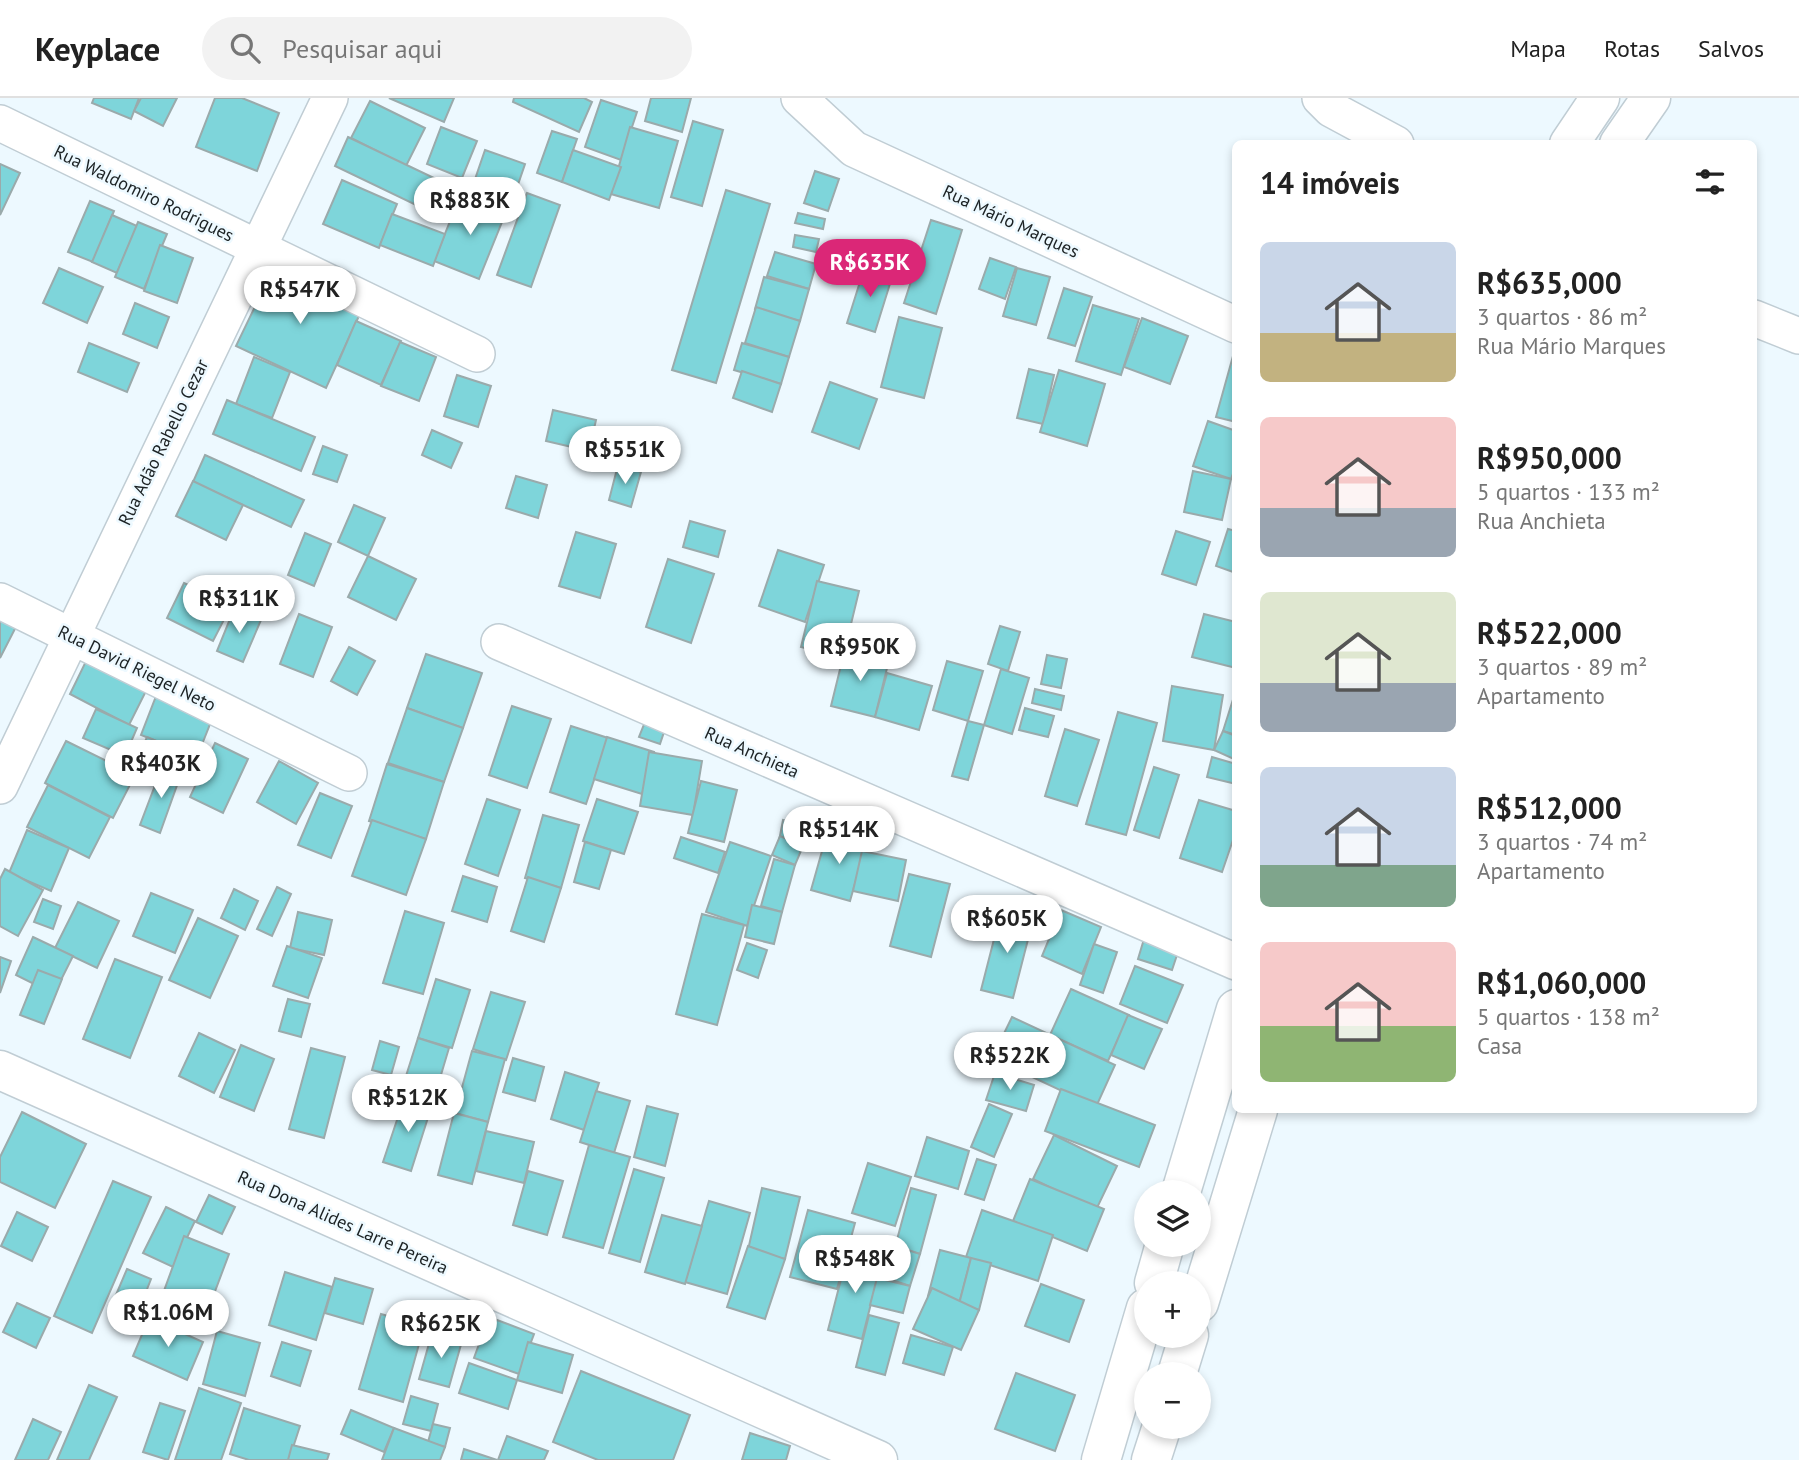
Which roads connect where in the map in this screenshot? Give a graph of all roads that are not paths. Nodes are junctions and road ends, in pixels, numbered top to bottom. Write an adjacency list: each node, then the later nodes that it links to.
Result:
1 (330, 98): 10 (street, Rua Adão Rabello Cezar)
2 (799, 98): 12 (street, Rua Mário Marques)
3 (1320, 98): 7 (street)
4 (1600, 98): 8 (street)
5 (1651, 98): 9 (street)
6 (0, 123): 10 (street, Rua Waldomiro Rodrigues)
7 (1389, 140)
8 (1572, 140)
9 (1622, 140)
10 (256, 248): 14 (street, Rua Waldomiro Rodrigues); 16 (street, Rua Adão Rabello Cezar)
11 (1757, 319): 13 (street)
12 (1232, 323)
13 (1799, 336)
14 (477, 354)
15 (0, 601): 16 (street, Rua David Riegel Neto)
16 (71, 635): 18 (street, Rua David Riegel Neto); 19 (street, Rua Adão Rabello Cezar)
17 (499, 642): 20 (street, Rua Anchieta)
18 (349, 773)
19 (0, 786)
20 (1232, 960)
21 (1232, 1022): 24 (street)
22 (0, 1070): 28 (street, Rua Dona Alides Larre Pereira)
23 (1257, 1113): 25 (street)
24 (1185, 1180)
25 (1209, 1271)
26 (1134, 1348): 29 (street)
27 (1157, 1439): 30 (street)
28 (878, 1460)
29 (1101, 1460)
30 (1151, 1460)

